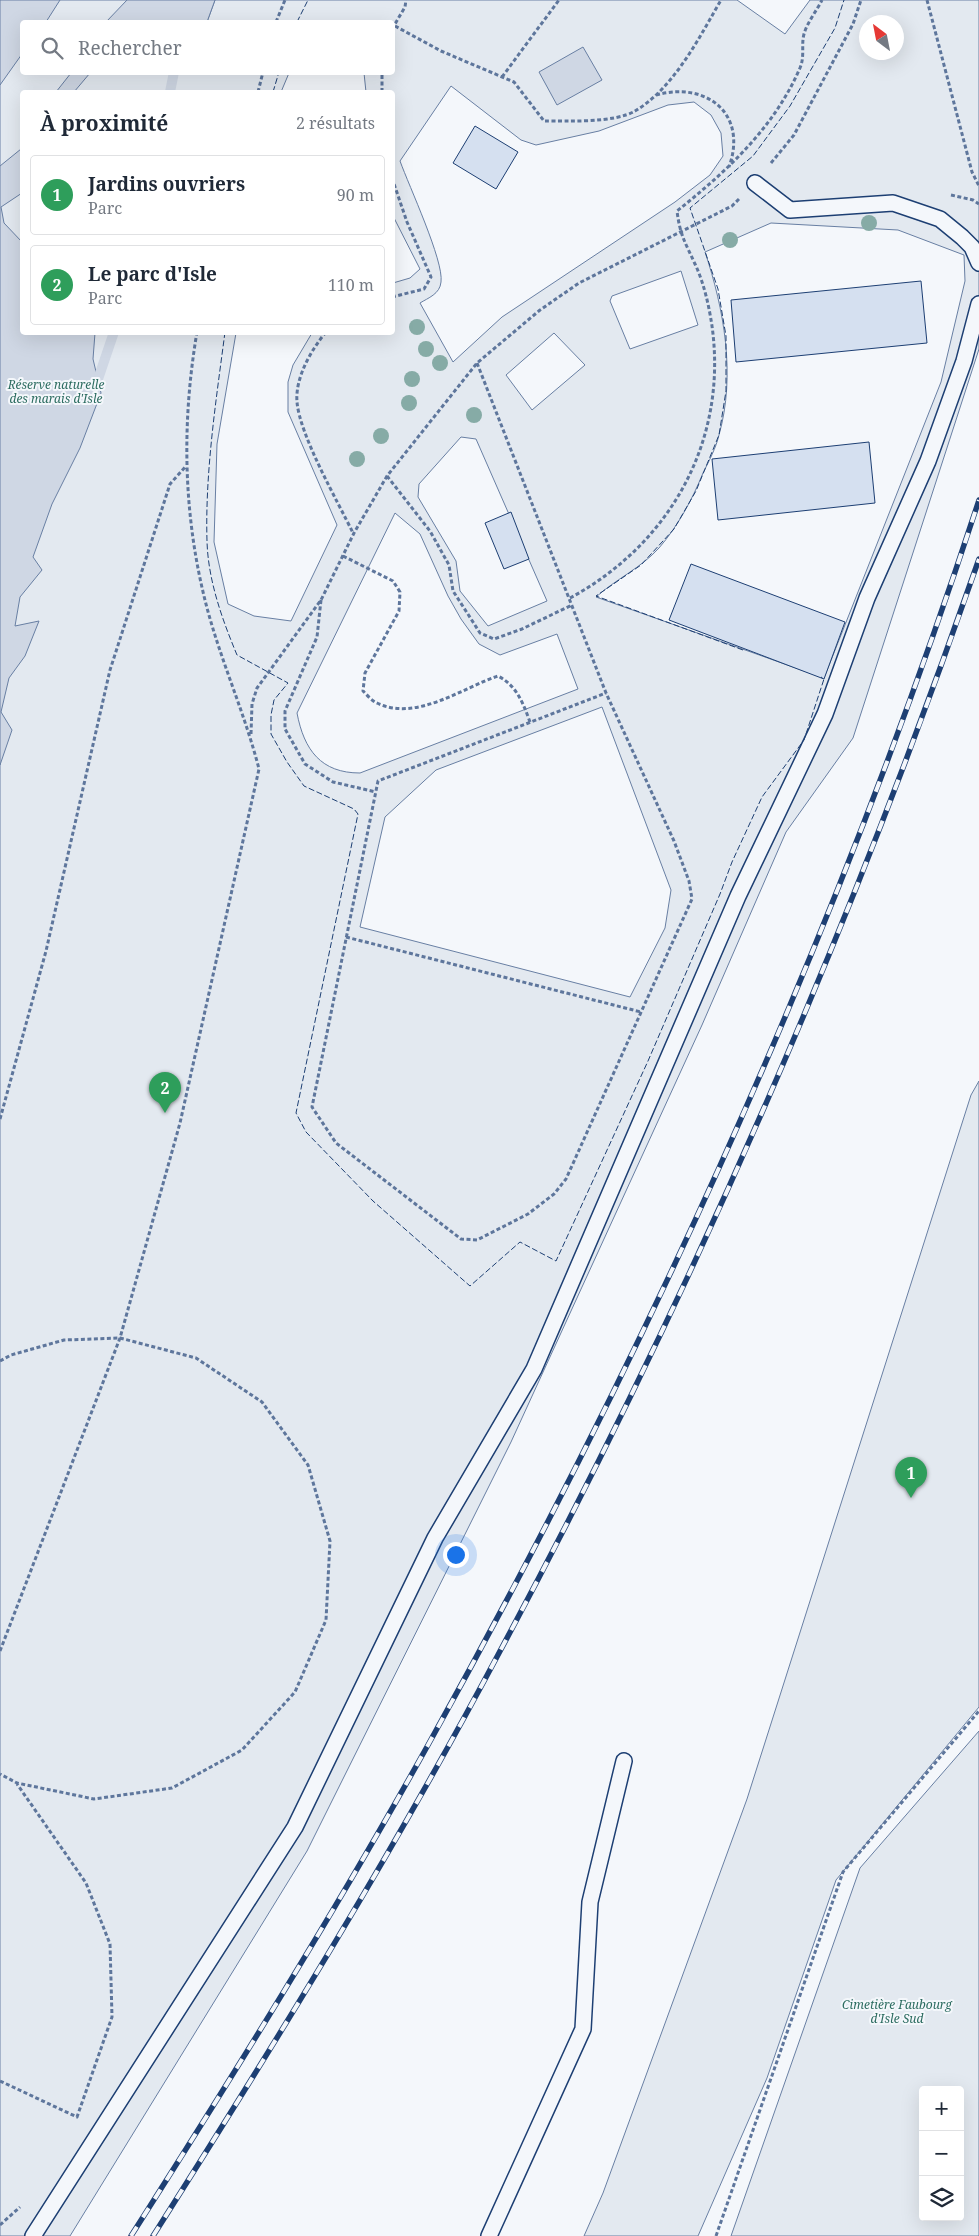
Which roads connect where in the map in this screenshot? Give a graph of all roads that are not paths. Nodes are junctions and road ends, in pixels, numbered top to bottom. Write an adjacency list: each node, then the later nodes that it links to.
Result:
1 (755, 183): 2 (lane)
2 (979, 263)
3 (979, 304): 5 (lane)
4 (624, 1761): 6 (lane)
5 (33, 2236)
6 (488, 2236)

